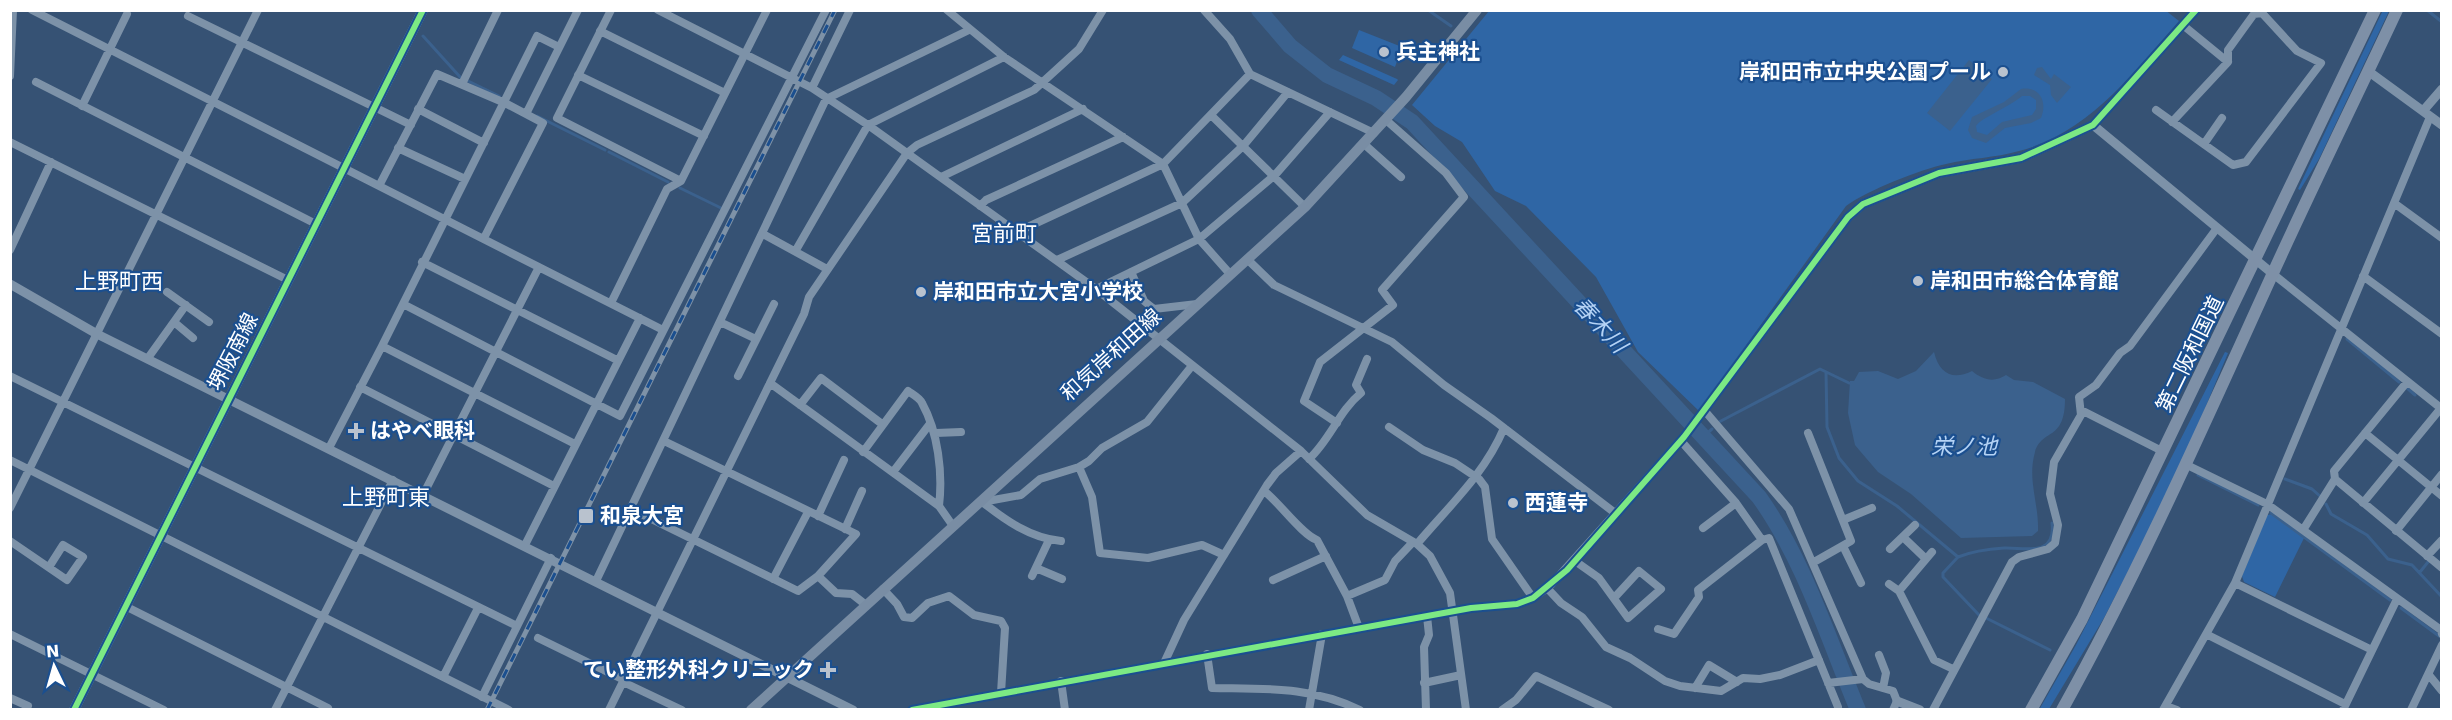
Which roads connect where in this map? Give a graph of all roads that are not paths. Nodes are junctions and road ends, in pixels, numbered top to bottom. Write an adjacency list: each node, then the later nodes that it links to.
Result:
1 (13, 10): 31 (street)
2 (32, 10): 26 (street)
3 (258, 10): 24 (street)
4 (423, 10): 46 (main road, 堺阪南線)
5 (498, 10): 37 (street)
6 (578, 10): 25 (street)
7 (611, 10): 23 (street)
8 (767, 10): 27 (street)
9 (826, 10): 34 (street)
10 (850, 10): 38 (street)
11 (947, 10): 22 (street)
12 (1103, 10): 36 (street)
13 (1204, 10): 32 (street)
14 (1477, 10): 55 (main road, 和気岸和田線)
15 (2196, 10): 21 (street)
16 (2375, 10): 98 (highway, 第二阪和国道)
17 (2397, 10): 30 (highway, 第二阪和国道)
18 (660, 11): 27 (street)
19 (127, 14): 26 (street)
20 (188, 16): 24 (street)
21 (2184, 26): 29 (street); 59 (street)
22 (969, 30): 28 (street); 42 (street)
23 (600, 31): 33 (street); 41 (street)
24 (241, 43): 43 (street); 46 (street)
25 (559, 47): 44 (street); 51 (street)
26 (110, 50): 43 (street); 45 (street)
27 (745, 55): 34 (street); 41 (street)
28 (1004, 57): 36 (street); 57 (street)
29 (2228, 62): 56 (street); 67 (street)
30 (2368, 71): 52 (street); 104 (highway, 第二阪和国道)
31 (11, 73)
32 (1250, 74): 40 (street); 53 (street)
33 (578, 75): 62 (street); 79 (street)
34 (792, 78): 38 (street); 122 (street)
35 (36, 82): 45 (street)
36 (1042, 82): 48 (street); 70 (street)
37 (462, 84): 44 (street); 47 (street)
38 (812, 88): 42 (street)
39 (2442, 89): 52 (street)
40 (1288, 92): 50 (street); 68 (street)
41 (725, 93): 62 (street)
42 (826, 99): 57 (street); 90 (street)
43 (212, 100): 71 (street); 74 (street)
44 (505, 103): 51 (street); 65 (street)
45 (82, 106): 71 (street)
46 (375, 107): 58 (street); 74 (main road, 堺阪南線)
47 (418, 109): 58 (street); 65 (street)
48 (1083, 109): 63 (street); 76 (street)
49 (2156, 110): 56 (street)
50 (1330, 112): 61 (street); 75 (street)
51 (526, 114): 91 (street)
52 (2427, 114): 60 (street); 81 (street)
53 (1212, 116): 68 (street); 73 (street)
54 (2222, 118): 67 (street)
55 (1387, 119): 61 (main road, 和気岸和田線); 120 (street)
56 (2172, 122): 67 (street)
57 (868, 124): 70 (street); 95 (street)
58 (411, 125): 69 (street)
59 (2093, 125): 88 (street); 146 (street)
60 (2442, 125)
61 (1374, 132): 66 (main road, 和気岸和田線)
62 (704, 136): 79 (street)
63 (1123, 137): 73 (street); 83 (street)
64 (10, 142): 72 (street)
65 (484, 143): 78 (street)
66 (1364, 144): 77 (street); 84 (main road, 和気岸和田線)
67 (2204, 144)
68 (1244, 145): 75 (street); 82 (street)
69 (398, 148): 78 (street); 80 (street)
70 (907, 153): 76 (street); 101 (street)
71 (186, 158): 85 (street); 87 (street)
72 (51, 162): 85 (street); 94 (street)
73 (1163, 164): 82 (street); 89 (street)
74 (344, 168): 80 (street); 87 (main road, 堺阪南線)
75 (1275, 175): 84 (street); 93 (street)
76 (941, 177): 83 (street)
77 (1401, 177)
78 (465, 179): 86 (street)
79 (681, 181): 110 (street)
80 (379, 186): 86 (street)
81 (2394, 202): 92 (street); 105 (street)
82 (1182, 203): 93 (street); 97 (street)
83 (980, 206): 89 (street)
84 (1305, 207): 96 (main road, 和気岸和田線)
85 (157, 216): 106 (street); 123 (street)
86 (444, 219): 91 (street); 99 (street)
87 (316, 224): 106 (main road, 堺阪南線)
88 (2217, 228): 98 (street); 145 (street)
89 (1017, 232): 97 (street)
90 (763, 234): 95 (street); 119 (street)
91 (484, 238): 100 (street)
92 (2442, 238)
93 (1199, 239): 102 (street); 103 (street)
94 (10, 250)
95 (796, 250): 101 (street)
96 (1247, 259): 103 (main road, 和気岸和田線); 120 (street)
97 (1057, 260): 108 (street)
98 (2257, 260): 104 (street); 163 (highway, 第二阪和国道)
99 (422, 262): 111 (street); 115 (street)
100 (539, 267): 110 (street); 115 (street)
101 (827, 269): 137 (street)
102 (1131, 272): 108 (street); 113 (street)
103 (1230, 274): 113 (main road, 和気岸和田線)
104 (2272, 274): 121 (street); 168 (highway, 第二阪和国道)
105 (2363, 276): 121 (street); 124 (street)
106 (288, 280): 140 (main road, 堺阪南線)
107 (10, 284): 123 (street)
108 (1096, 289): 127 (street)
109 (167, 292): 114 (street)
110 (611, 303): 116 (street)
111 (403, 304): 128 (street); 129 (street)
112 (774, 304): 126 (street)
113 (1197, 304): 127 (main road, 和気岸和田線)
114 (186, 305): 117 (street); 118 (street)
115 (517, 311): 129 (street); 132 (street)
116 (640, 318): 122 (street); 132 (street)
117 (174, 322): 125 (street); 130 (street)
118 (209, 322)
119 (720, 322): 126 (street); 158 (street)
120 (1362, 328): 147 (street); 151 (street)
121 (2341, 328): 136 (street); 187 (street)
122 (663, 330): 142 (street)
123 (98, 334): 130 (street); 141 (street)
124 (2442, 334)
125 (194, 338)
126 (756, 339): 135 (street)
127 (1158, 339): 133 (street); 184 (main road, 和気岸和田線)
128 (382, 346): 138 (street); 139 (street)
129 (496, 353): 139 (street); 142 (street)
130 (148, 358): 140 (street)
131 (1367, 358): 147 (street)
132 (617, 360): 142 (street)
133 (1191, 366): 161 (street); 170 (street)
134 (10, 375): 141 (street)
135 (738, 376)
136 (2407, 382): 144 (street); 155 (street)
137 (770, 383): 143 (street); 172 (street)
138 (360, 387): 156 (street); 160 (street)
139 (475, 393): 156 (street); 159 (street)
140 (229, 398): 160 (street); 169 (main road, 堺阪南線)
141 (63, 401): 169 (street); 171 (street)
142 (595, 404): 159 (street)
143 (800, 405): 148 (street); 162 (street)
144 (2441, 409): 167 (street)
145 (2080, 410): 163 (street); 259 (street)
146 (1703, 412): 157 (street); 220 (street)
147 (1337, 423): 164 (street)
148 (882, 424): 149 (street); 162 (street)
149 (929, 425): 153 (street); 173 (street)
150 (1389, 427): 175 (street)
151 (1504, 428): 175 (street); 193 (street)
152 (961, 432): 153 (street)
153 (936, 433): 188 (street)
154 (1808, 433): 195 (street)
155 (2365, 433): 167 (street); 176 (street)
156 (454, 435): 178 (street); 182 (street)
157 (1683, 439): 185 (street); 193 (street)
158 (664, 441): 172 (street); 191 (street)
159 (575, 444): 178 (street)
160 (329, 448): 177 (street)
161 (1301, 451): 164 (street); 181 (street)
162 (863, 452): 173 (street)
163 (2164, 452): 304 (highway, 第二阪和国道)
164 (1309, 459): 210 (street)
165 (10, 460): 171 (street)
166 (844, 460): 194 (street)
167 (2398, 462): 179 (street); 186 (street)
168 (2187, 465): 187 (street); 305 (highway, 第二阪和国道)
169 (195, 466): 202 (main road, 堺阪南線); 213 (street)
170 (1078, 467): 184 (street); 215 (street)
171 (30, 470): 189 (street); 202 (street)
172 (726, 472): 192 (street); 204 (street)
173 (893, 472): 188 (street)
174 (2442, 474): 179 (street)
175 (1475, 476): 210 (street); 236 (street)
176 (2336, 479): 186 (street); 200 (street)
177 (393, 480): 182 (street); 213 (street)
178 (554, 486): 211 (street)
179 (2431, 487): 183 (street); 201 (street)
180 (862, 491): 199 (street)
181 (1264, 491): 215 (street); 216 (street)
182 (423, 495): 211 (street)
183 (2442, 496)
184 (981, 501): 197 (main road, 和気岸和田線); 205 (street)
185 (1736, 503): 198 (street); 206 (street)
186 (2363, 503): 201 (street)
187 (2267, 504): 200 (street); 229 (street)
188 (939, 506): 197 (street)
189 (10, 508)
190 (1872, 508): 195 (street)
191 (631, 509): 204 (street); 227 (street)
192 (808, 512): 194 (street); 224 (street)
193 (1615, 513): 219 (street)
194 (818, 516): 199 (street)
195 (1843, 520): 212 (street)
196 (1915, 525): 203 (street)
197 (953, 526): 232 (main road, 和気岸和田線)
198 (1703, 528)
199 (845, 529): 223 (street)
200 (2303, 530): 237 (street)
201 (2396, 531): 217 (street)
202 (160, 536): 239 (main road, 堺阪南線); 244 (street)
203 (1903, 537): 214 (street); 233 (street)
204 (692, 539): 224 (street); 241 (street)
205 (1049, 540): 209 (street); 225 (street)
206 (1762, 540): 247 (street); 257 (street)
207 (2442, 540): 217 (street)
208 (10, 541): 221 (street)
209 (1061, 541)
210 (1415, 543): 234 (street); 242 (street)
211 (525, 545): 218 (street)
212 (1843, 546): 220 (street); 228 (street)
213 (357, 548): 240 (street); 244 (street)
214 (1890, 549)
215 (1224, 555): 258 (street)
216 (1326, 556): 226 (street); 234 (street)
217 (2427, 556): 222 (street)
218 (551, 558): 227 (street); 245 (street)
219 (1575, 561): 231 (street); 235 (street)
220 (1814, 562): 265 (street)
221 (49, 567): 221 (street)
222 (2442, 568)
223 (818, 576): 224 (street); 238 (street)
224 (773, 579)
225 (1062, 579)
226 (1273, 580)
227 (596, 581): 241 (street)
228 (1862, 583)
229 (2235, 583): 250 (street); 254 (street)
230 (1889, 584): 233 (street)
231 (1547, 588): 236 (street); 272 (street)
232 (884, 589): 238 (main road, 和気岸和田線); 275 (street)
233 (1899, 591): 259 (street)
234 (1347, 596): 246 (street)
235 (1615, 597): 235 (street)
236 (1533, 598): 242 (street)
237 (2397, 598): 251 (street); 254 (street)
238 (866, 605): 263 (main road, 和気岸和田線)
239 (125, 606): 260 (main road, 堺阪南線); 271 (street)
240 (478, 608): 245 (street); 264 (street)
241 (658, 612): 263 (street); 266 (street)
242 (1452, 612): 243 (street); 261 (street)
243 (1427, 616): 246 (street); 270 (street)
244 (321, 617): 264 (street); 271 (street)
245 (517, 626): 277 (street)
246 (1359, 628): 249 (street)
247 (1658, 628)
248 (10, 634): 260 (street)
249 (1322, 634): 255 (street); 276 (street)
250 (2206, 634): 282 (street); 285 (street)
251 (2442, 634)
252 (538, 638): 266 (street)
253 (2442, 645): 262 (street)
254 (2372, 650): 282 (street)
255 (1207, 654): 258 (street); 276 (street)
256 (1879, 655): 273 (street)
257 (1819, 660): 268 (street); 269 (street)
258 (1165, 661): 267 (street)
259 (1953, 669): 303 (street)
260 (92, 674): 287 (main road, 堺阪南線); 288 (street)
261 (1461, 675): 270 (street); 299 (street)
262 (2429, 675): 274 (street); 307 (street)
263 (788, 676): 292 (main road, 和気岸和田線); 293 (street)
264 (443, 677): 277 (street)
265 (1861, 679): 269 (street); 273 (street)
266 (623, 681): 279 (street); 290 (street)
267 (1061, 681): 275 (street); 295 (street)
268 (1737, 682): 272 (street); 272 (street)
269 (1831, 682): 281 (street)
270 (1424, 683): 298 (street)
271 (286, 687): 283 (street); 289 (street)
272 (1695, 688)
273 (1883, 688): 280 (street)
274 (2442, 691)
275 (1000, 693): 294 (street)
276 (1313, 693): 296 (street); 297 (street)
277 (482, 697): 284 (street)
278 (10, 698): 286 (street)
279 (664, 706): 291 (street)
280 (1895, 706): 302 (street)
281 (1838, 707)
282 (2344, 707)
283 (328, 708)
284 (503, 708)
285 (2164, 708): 306 (street)
286 (26, 710)
287 (74, 710)
288 (164, 710)
289 (275, 710)
290 (609, 710)
291 (682, 710)
292 (751, 710)
293 (853, 710)
294 (912, 710)
295 (1065, 710)
296 (1309, 710)
297 (1360, 710)
298 (1426, 710)
299 (1466, 710)
300 (1502, 710): 301 (street)
301 (1609, 710)
302 (1920, 710)
303 (1933, 710)
304 (2031, 710)
305 (2062, 710)
306 (2177, 710)
307 (2411, 710)

